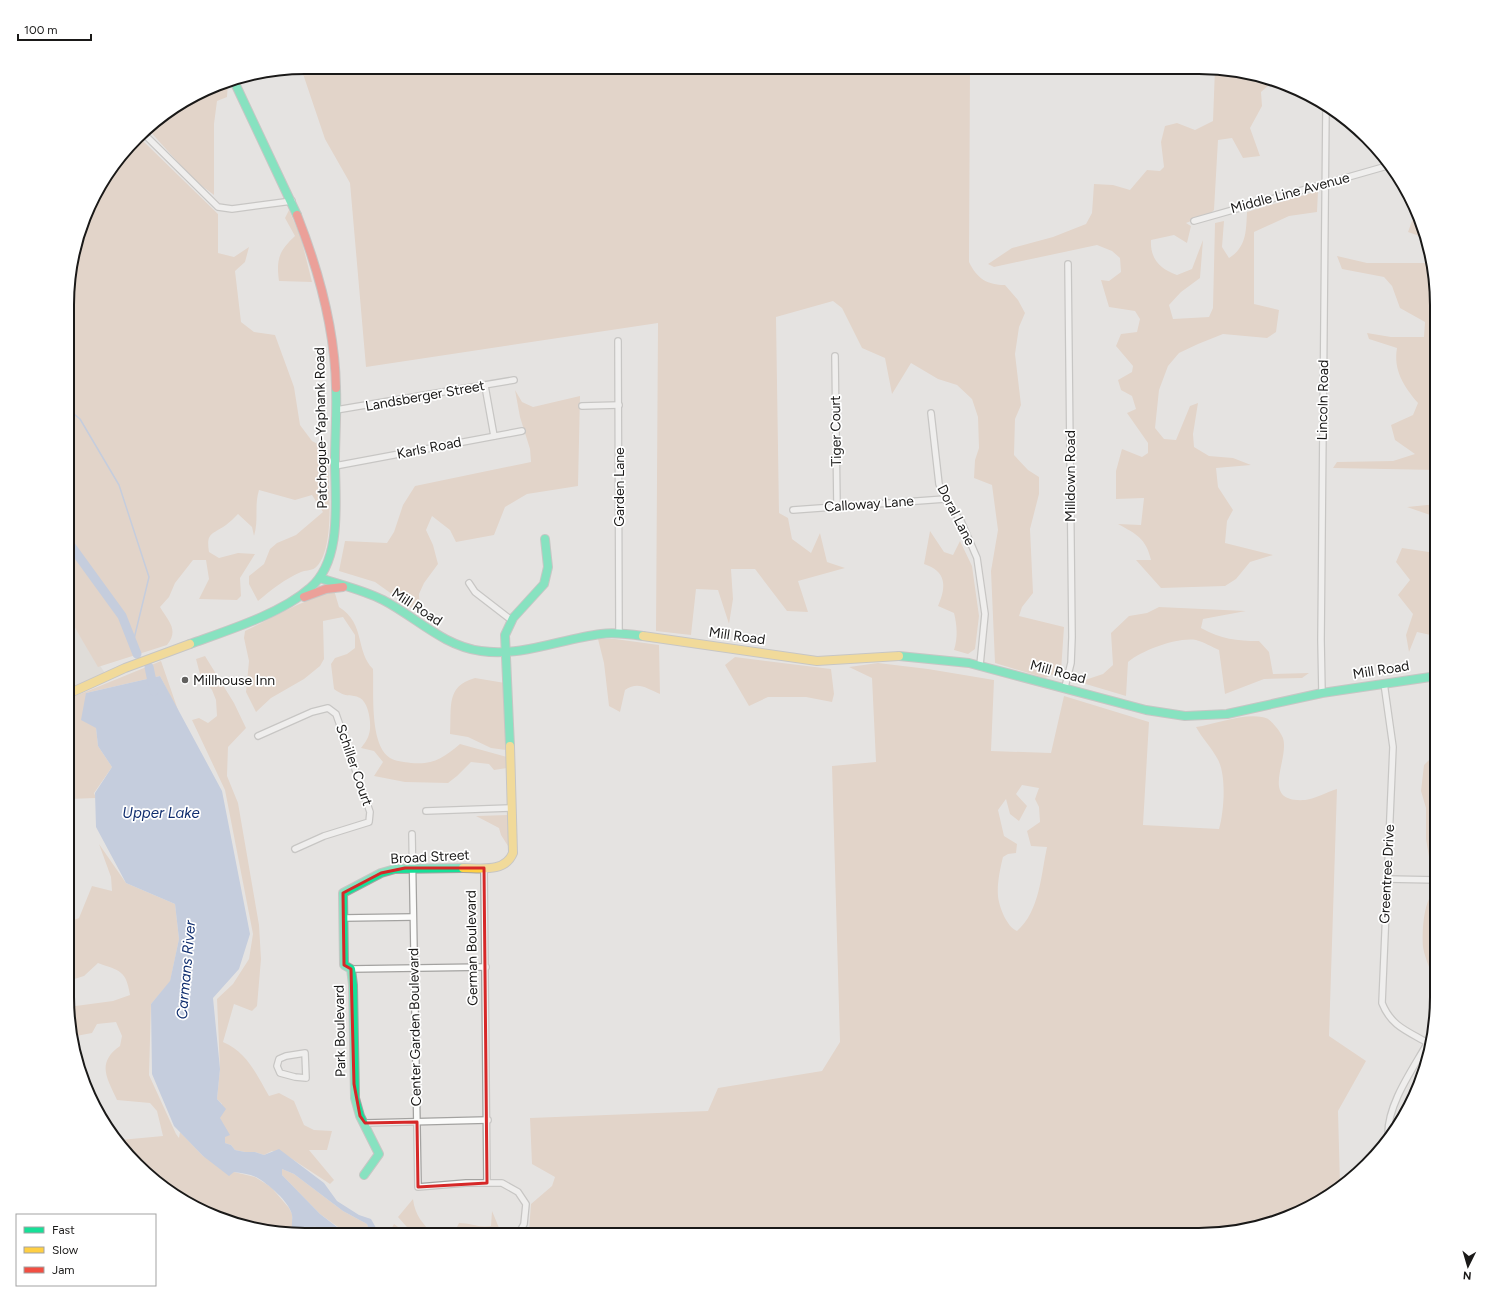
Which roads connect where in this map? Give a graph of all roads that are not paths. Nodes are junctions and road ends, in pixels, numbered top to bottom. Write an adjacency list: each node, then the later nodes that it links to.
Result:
1 (236, 85): 6 (main road, Patchogue-Yaphank Road)
2 (1326, 112): 5 (street, Lincoln Road)
3 (147, 137): 6 (street)
4 (1384, 167): 5 (street, Middle Line Avenue)
5 (1325, 183): 7 (street, Middle Line Avenue); 36 (street, Lincoln Road)
6 (292, 201): 15 (main road, Patchogue-Yaphank Road)
7 (1194, 221)
8 (1068, 264): 34 (street, Milldown Road)
9 (618, 341): 13 (street, Garden Lane)
10 (834, 356): 21 (street, Tiger Court)
11 (514, 380): 12 (street, Landsberger Street)
12 (486, 386): 15 (street, Landsberger Street); 18 (street)
13 (619, 405): 14 (street); 29 (street, Garden Lane)
14 (582, 406)
15 (336, 410): 19 (main road, Patchogue-Yaphank Road)
16 (931, 413): 20 (street, Doral Lane)
17 (522, 431): 18 (street, Karls Road)
18 (494, 436): 19 (street, Karls Road)
19 (335, 466): 24 (main road, Patchogue-Yaphank Road)
20 (945, 499): 21 (street, Calloway Lane); 31 (street, Doral Lane)
21 (837, 506): 22 (street, Calloway Lane)
22 (793, 510)
23 (545, 538): 28 (main road)
24 (320, 578): 26 (main road, Mill Road); 27 (main road)
25 (469, 583): 28 (street)
26 (350, 587): 27 (main road); 30 (main road, Mill Road)
27 (298, 598): 35 (main road)
28 (510, 619): 30 (main road)
29 (619, 633): 30 (main road, Mill Road); 31 (main road, Mill Road)
30 (505, 652): 38 (main road)
31 (980, 665): 34 (main road, Mill Road)
32 (1430, 677): 33 (main road, Mill Road)
33 (1384, 683): 36 (main road, Mill Road); 44 (street, Greentree Drive)
34 (1065, 688): 36 (main road, Mill Road)
35 (74, 691)
36 (1322, 693)
37 (258, 736): 41 (street, Schiller Court)
38 (512, 808): 39 (street); 43 (main road)
39 (426, 811)
40 (412, 834): 42 (street, Center Garden Boulevard)
41 (295, 849)
42 (412, 868): 43 (main road, Broad Street); 46 (main road, Broad Street); 47 (street, Center Garden Boulevard)
43 (484, 868): 49 (street, German Boulevard)
44 (1387, 879): 45 (street); 52 (street, Greentree Drive)
45 (1430, 880)
46 (356, 886): 48 (main road, Park Boulevard)
47 (413, 917): 48 (street); 50 (street, Center Garden Boulevard)
48 (343, 918): 51 (main road, Park Boulevard)
49 (486, 967): 50 (street); 55 (street, German Boulevard)
50 (414, 968): 51 (street); 56 (street, Center Garden Boulevard)
51 (351, 969): 57 (main road, Park Boulevard)
52 (1426, 1041)
53 (1424, 1049): 58 (street)
54 (305, 1053): 54 (street)
55 (488, 1120): 56 (street); 60 (street, German Boulevard)
56 (417, 1122): 57 (street); 60 (street, Center Garden Boulevard)
57 (365, 1123): 59 (main road, Park Boulevard)
58 (1388, 1129)
59 (364, 1175)
60 (487, 1183): 61 (street)
61 (522, 1228)

